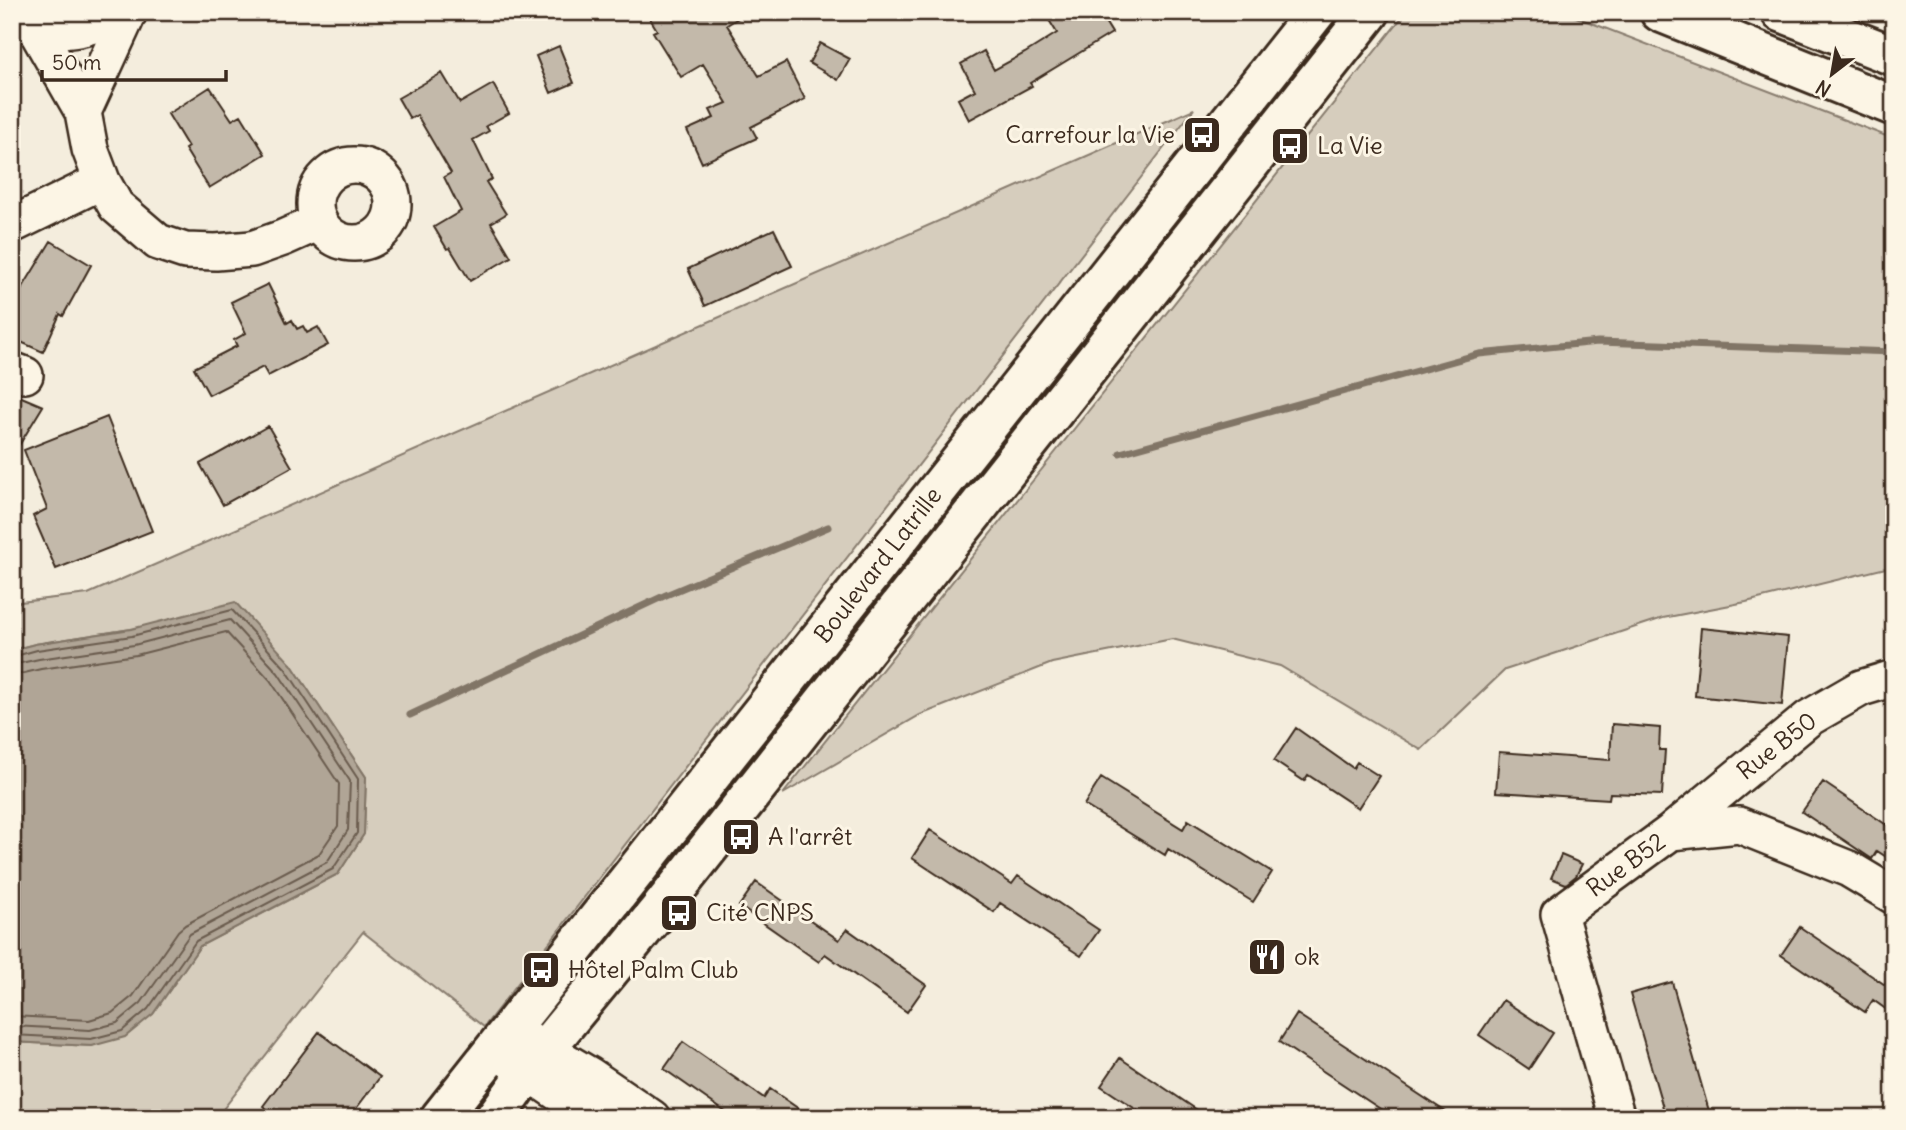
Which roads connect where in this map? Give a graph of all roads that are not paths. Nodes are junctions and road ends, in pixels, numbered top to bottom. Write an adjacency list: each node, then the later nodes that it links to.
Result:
1 (119, 12): 7 (street)
2 (129, 12): 10 (street)
3 (1370, 12): 18 (main road, Boulevard Latrille)
4 (1660, 12): 9 (main road)
5 (1782, 12): 8 (main road)
6 (1315, 13): 17 (main road, Boulevard Latrille)
7 (22, 16): 10 (street)
8 (1894, 56)
9 (1894, 106)
10 (83, 112): 11 (street)
11 (102, 181): 12 (street); 13 (street)
12 (319, 222)
13 (12, 225)
14 (1894, 678): 15 (street, Rue B50)
15 (1671, 832): 16 (street, Rue B52); 23 (street, Rue B52)
16 (1894, 896)
17 (503, 1039): 18 (street); 19 (main road, Boulevard Latrille)
18 (536, 1061): 20 (main road, Boulevard Latrille); 21 (street); 22 (street)
19 (440, 1118)
20 (495, 1118)
21 (595, 1118)
22 (652, 1118)
23 (1617, 1118)

